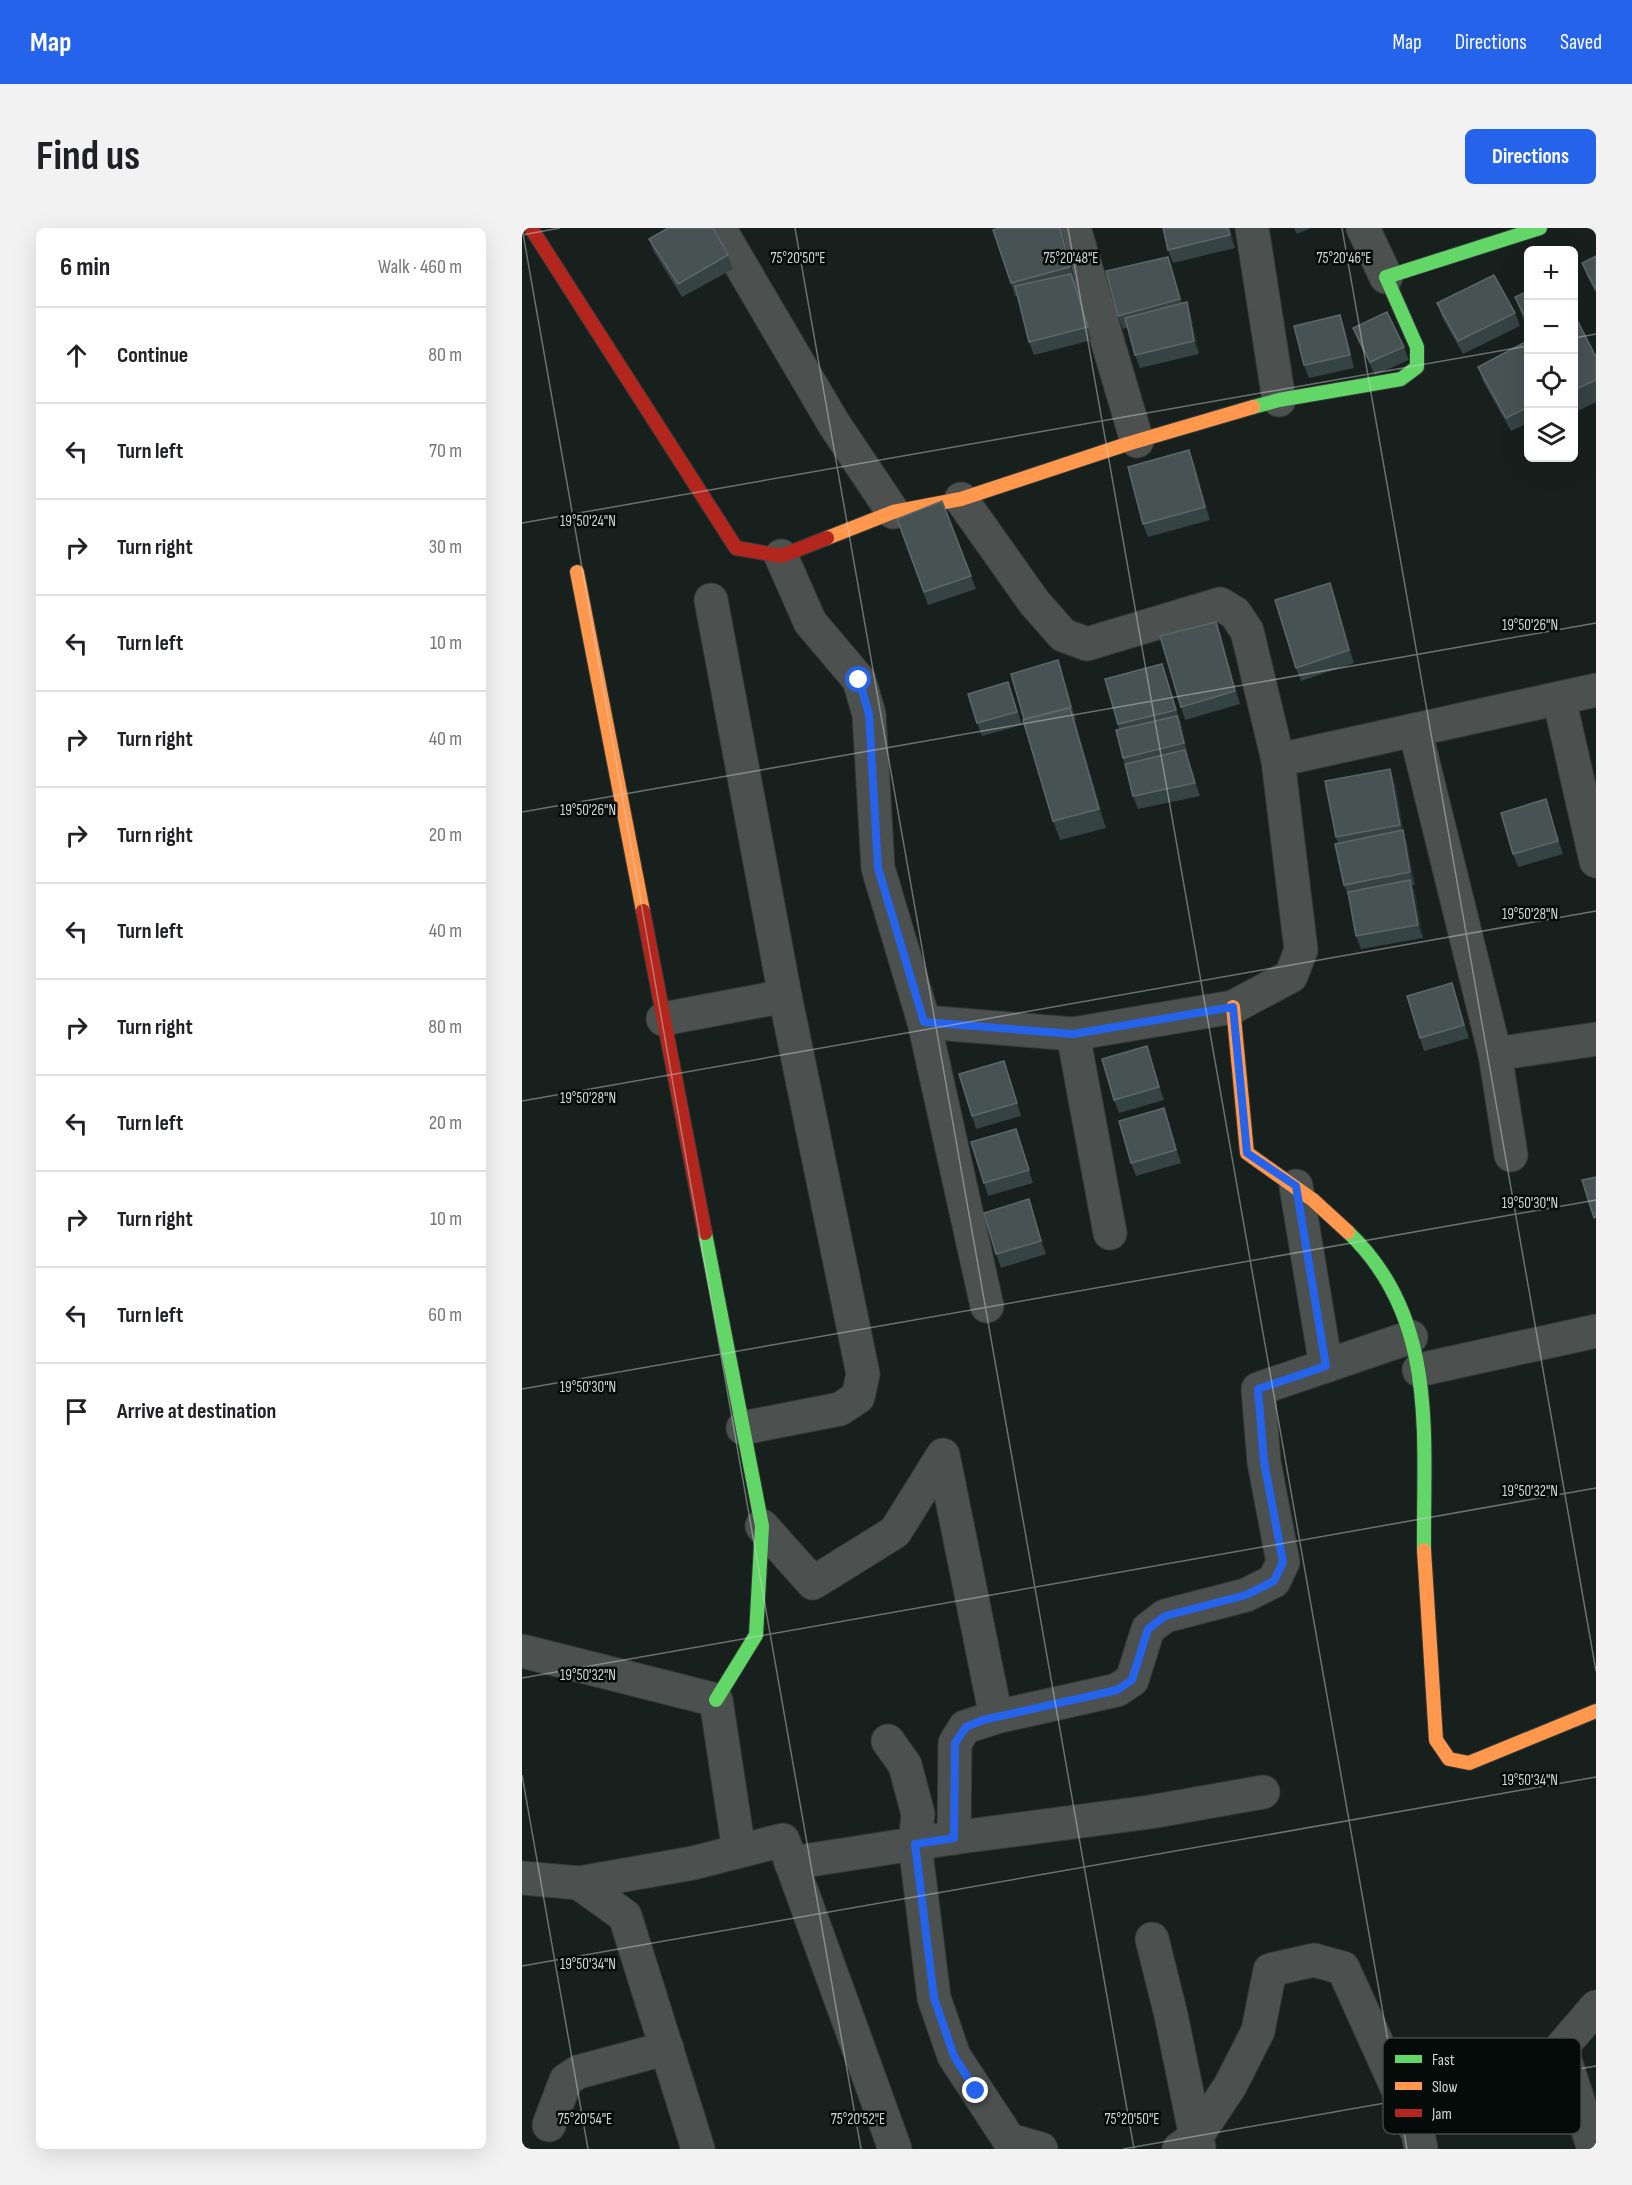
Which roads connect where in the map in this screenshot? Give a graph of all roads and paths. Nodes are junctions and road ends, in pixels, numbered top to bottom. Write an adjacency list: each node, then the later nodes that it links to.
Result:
1 (531, 228): 12 (street)
2 (719, 228): 11 (street)
3 (1074, 228): 9 (street)
4 (1252, 228): 8 (street)
5 (1363, 228): 7 (street)
6 (1534, 229): 7 (street)
7 (1386, 277): 8 (street)
8 (1279, 400): 9 (street)
9 (1137, 441): 10 (street)
10 (961, 499): 11 (street); 18 (street)
11 (893, 512): 12 (street)
12 (781, 556): 23 (street)
13 (577, 572): 22 (street)
14 (711, 600): 20 (street)
15 (1596, 690): 16 (street)
16 (1559, 698): 17 (street); 19 (street)
17 (1415, 729): 18 (street); 26 (street)
18 (1278, 760): 21 (street)
19 (1596, 861)
20 (785, 996): 22 (street); 35 (street)
21 (1233, 1007): 24 (street); 28 (street)
22 (663, 1019): 35 (street)
23 (924, 1022): 24 (street); 30 (street)
24 (1073, 1034): 29 (street)
25 (1596, 1039): 26 (street)
26 (1495, 1054): 27 (street)
27 (1511, 1155)
28 (1296, 1186): 32 (street); 33 (street)
29 (1110, 1233)
30 (987, 1306)
31 (1596, 1331): 34 (street)
32 (1411, 1337): 33 (street); 34 (street)
33 (1326, 1366): 40 (street)
34 (1419, 1370): 39 (street)
35 (743, 1428): 36 (street)
36 (762, 1526): 38 (street); 40 (street)
37 (522, 1651): 38 (street)
38 (716, 1700): 45 (street)
39 (1596, 1711)
40 (996, 1717): 43 (street)
41 (888, 1742): 44 (street)
42 (1263, 1792): 43 (street)
43 (954, 1838): 44 (street)
44 (915, 1844): 46 (street); 57 (street)
45 (739, 1851): 46 (street); 48 (street)
46 (791, 1863): 60 (street)
47 (522, 1878): 48 (street)
48 (579, 1883): 52 (street)
49 (1152, 1938): 58 (street)
50 (1596, 2007): 51 (street)
51 (1570, 2038)
52 (667, 2048): 55 (street); 59 (street)
53 (1383, 2057): 58 (street)
54 (1581, 2109): 63 (street)
55 (549, 2125)
56 (1418, 2134): 62 (street)
57 (1001, 2144): 61 (street)
58 (1191, 2145)
59 (698, 2149)
60 (895, 2149)
61 (1041, 2149)
62 (1421, 2149)
63 (1594, 2149)

